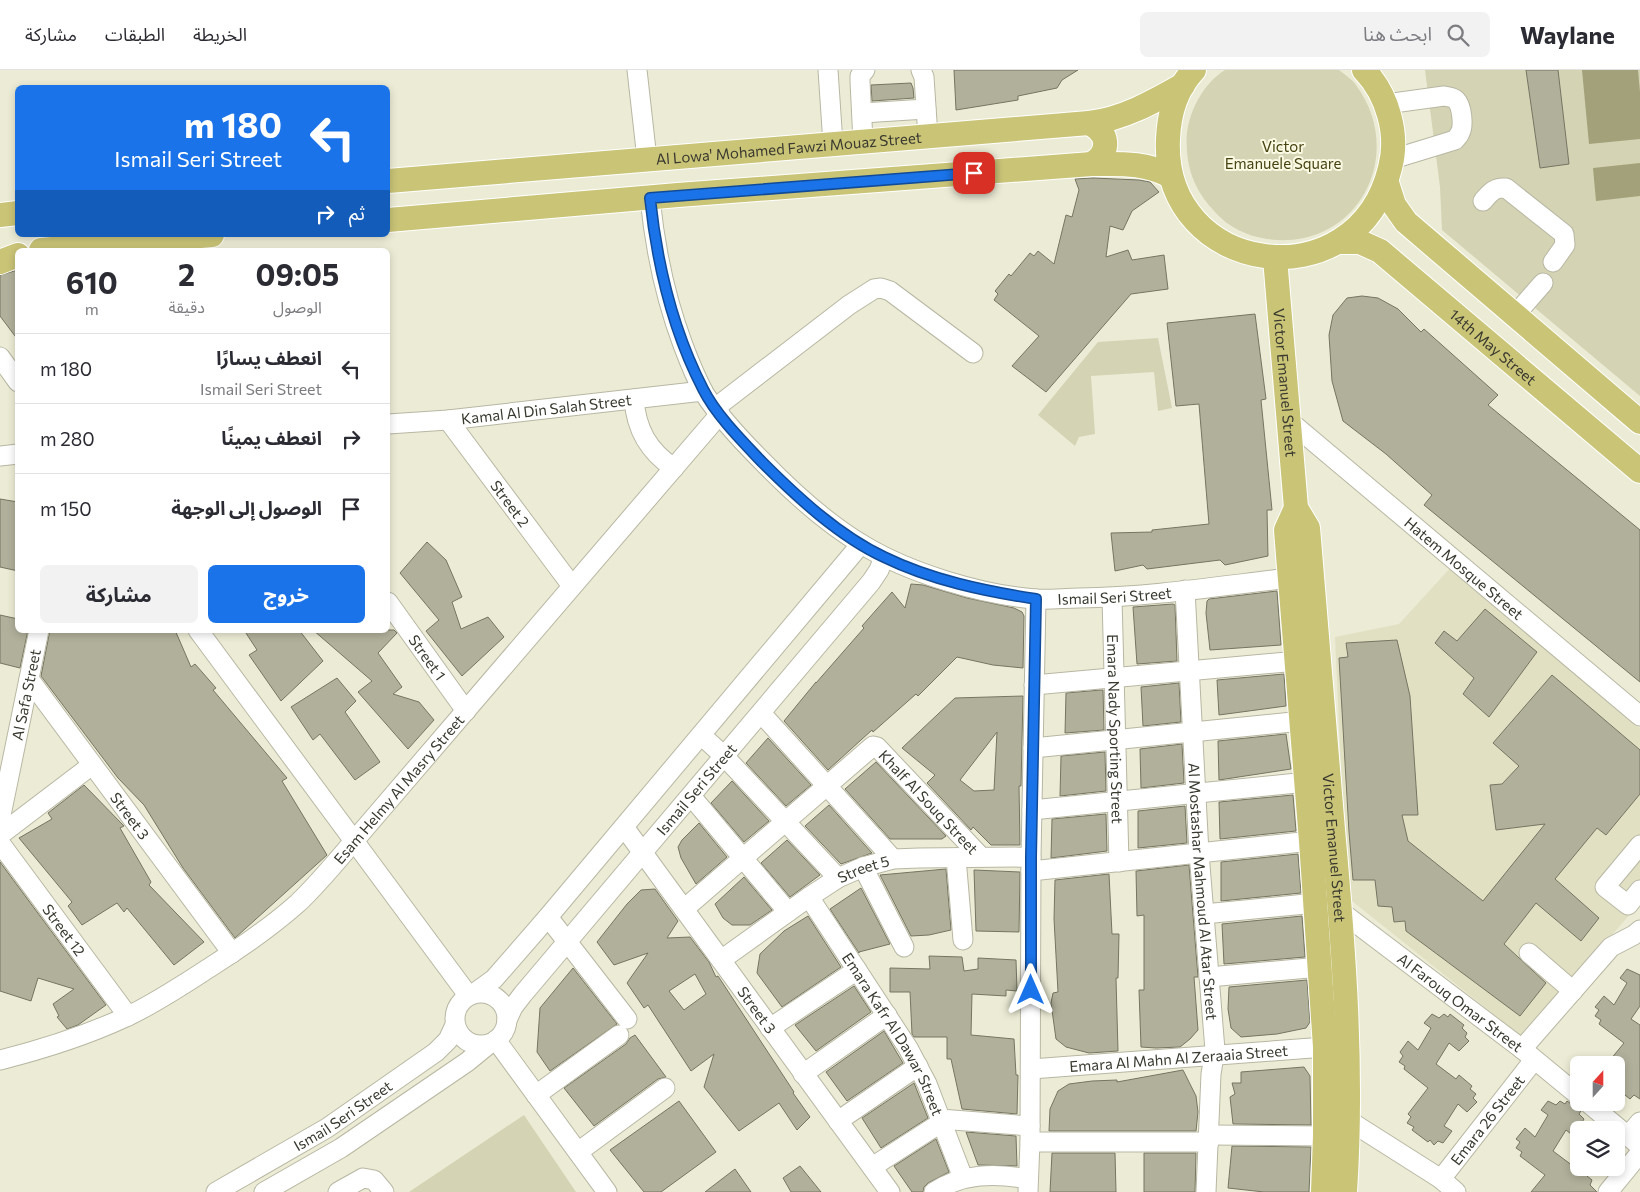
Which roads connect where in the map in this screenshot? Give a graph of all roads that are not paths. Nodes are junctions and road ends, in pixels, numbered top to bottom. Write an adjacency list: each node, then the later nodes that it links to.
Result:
1 (637, 70): 14 (street)
2 (828, 70): 13 (street)
3 (865, 70): 9 (street)
4 (921, 70): 8 (street)
5 (1364, 70): 7 (main road)
6 (1189, 78): 10 (main road, Al Lowa' Mohamed Fawzi Mouaz Street); 17 (main road)
7 (1386, 104): 15 (main road); 15 (street)
8 (926, 109): 9 (street); 11 (street)
9 (862, 113): 12 (street)
10 (1089, 123): 11 (main road, Al Lowa' Mohamed Fawzi Mouaz Street); 16 (main road)
11 (928, 137): 12 (main road, Al Lowa' Mohamed Fawzi Mouaz Street)
12 (863, 142): 13 (main road, Al Lowa' Mohamed Fawzi Mouaz Street)
13 (833, 144): 14 (main road, Al Lowa' Mohamed Fawzi Mouaz Street)
14 (647, 159): 18 (main road, Al Lowa' Mohamed Fawzi Mouaz Street)
15 (1393, 159): 19 (main road)
16 (1092, 164): 17 (main road); 20 (main road)
17 (1170, 176): 29 (main road)
18 (390, 181)
19 (1387, 183): 26 (main road); 33 (main road)
20 (650, 198): 24 (main road); 37 (street, Ismail Seri Street)
21 (1483, 201): 31 (street)
22 (15, 213): 23 (main road)
23 (0, 215)
24 (390, 220)
25 (178, 237): 27 (main road)
26 (1339, 242): 29 (main road); 47 (main road, 14th May Street)
27 (40, 245)
28 (15, 256): 30 (main road)
29 (1275, 258): 41 (main road, Victor Emanuel Street)
30 (0, 262)
31 (1553, 262)
32 (1543, 282): 33 (street)
33 (1515, 316): 42 (main road)
34 (973, 353): 39 (street, Esam Helmy Al Masry Street)
35 (0, 358): 36 (street)
36 (15, 378)
37 (704, 391): 38 (street, Kamal Al Din Salah Street); 39 (street, Ismail Seri Street)
38 (634, 399): 40 (street, Kamal Al Din Salah Street); 46 (street)
39 (717, 411): 46 (street, Esam Helmy Al Masry Street); 49 (street, Ismail Seri Street)
40 (448, 420): 43 (street, Kamal Al Din Salah Street); 52 (street, Street 2)
41 (1288, 420): 48 (main road, Victor Emanuel Street); 68 (street, Hatem Mosque Street)
42 (1640, 422)
43 (390, 424)
44 (15, 454): 45 (street)
45 (0, 456)
46 (674, 468): 52 (street, Esam Helmy Al Masry Street)
47 (1640, 470)
48 (1296, 508): 51 (main road, Victor Emanuel Street); 104 (main road, Victor Emanuel Street)
49 (861, 544): 50 (street, Ismail Seri Street); 59 (street, Ismail Seri Street)
50 (884, 557): 55 (street, Ismail Seri Street); 61 (street, Ismail Seri Street)
51 (1290, 578): 53 (street, Ismail Seri Street); 60 (main road, Victor Emanuel Street)
52 (572, 586): 66 (street, Esam Helmy Al Masry Street)
53 (1186, 590): 54 (street, Ismail Seri Street); 62 (street, Al Mostashar Mahmoud Al Atar Street)
54 (1112, 598): 55 (street, Ismail Seri Street); 63 (street, Emara Nady Sporting Street)
55 (1036, 599): 65 (street)
56 (390, 605): 66 (street, Street 1)
57 (38, 633): 64 (street, Al Safa Street)
58 (200, 633): 86 (street)
59 (778, 643): 61 (street); 71 (street, Ismail Seri Street)
60 (1297, 661): 62 (street); 69 (main road, Victor Emanuel Street)
61 (802, 664): 67 (street, Ismail Seri Street)
62 (1190, 671): 63 (street); 70 (street, Al Mostashar Mahmoud Al Atar Street)
63 (1114, 678): 65 (street); 72 (street, Emara Nady Sporting Street)
64 (29, 680): 75 (street, Street 3); 82 (street, Al Safa Street)
65 (1034, 685): 73 (street)
66 (466, 711): 86 (street, Esam Helmy Al Masry Street)
67 (761, 712): 74 (street, Ismail Seri Street); 77 (street)
68 (1640, 716)
69 (1302, 721): 70 (street); 76 (main road, Victor Emanuel Street)
70 (1193, 732): 72 (street); 78 (street, Al Mostashar Mahmoud Al Atar Street)
71 (701, 735): 74 (street); 84 (street, Ismail Seri Street)
72 (1116, 740): 73 (street); 80 (street, Emara Nady Sporting Street)
73 (1033, 748): 81 (street)
74 (724, 756): 79 (street, Ismail Seri Street); 83 (street)
75 (92, 765): 85 (street); 112 (street, Street 3)
76 (1306, 782): 78 (street); 87 (main road, Victor Emanuel Street)
77 (826, 785): 83 (street); 92 (street, Khalf Al Souq Street); 95 (street)
78 (1197, 794): 80 (street); 91 (street, Al Mostashar Mahmoud Al Atar Street)
79 (691, 796): 90 (street, Ismail Seri Street); 93 (street)
80 (1118, 802): 81 (street); 96 (street, Emara Nady Sporting Street)
81 (1032, 810): 97 (street)
82 (0, 820)
83 (785, 821): 93 (street); 99 (street)
84 (624, 827): 90 (street, Street 3); 107 (street, Ismail Seri Street)
85 (0, 835)
86 (354, 841): 112 (street, Esam Helmy Al Masry Street); 119 (street)
87 (1311, 841): 91 (street, Street 5); 102 (main road, Victor Emanuel Street)
88 (0, 842): 121 (street, Street 12)
89 (1640, 844): 100 (street)
90 (643, 852): 103 (street, Street 3); 110 (street, Ismail Seri Street)
91 (1199, 853): 96 (street, Street 5); 106 (street, Al Mostashar Mahmoud Al Atar Street)
92 (981, 857): 94 (street, Street 5); 97 (street, Street 5)
93 (743, 858): 103 (street); 105 (street)
94 (956, 858): 95 (street, Street 5); 109 (street)
95 (893, 860): 98 (street, Street 5)
96 (1119, 862): 97 (street, Street 5)
97 (1031, 864): 131 (street)
98 (863, 867): 99 (street, Street 5); 111 (street)
99 (838, 878): 101 (street, Street 5)
100 (1640, 890)
101 (809, 896): 105 (street, Street 5); 116 (street, Emara Kafr Al Dawar Street)
102 (1316, 904): 106 (street); 115 (main road, Victor Emanuel Street)
103 (684, 909): 114 (street, Street 3)
104 (1340, 911): 127 (street, Al Farouq Omar Street); 139 (main road, Victor Emanuel Street)
105 (788, 912): 114 (street, Street 5)
106 (1204, 914): 117 (street, Al Mostashar Mahmoud Al Atar Street)
107 (548, 917): 110 (street); 119 (street, Ismail Seri Street)
108 (1638, 935): 118 (street, Emara 26 Street)
109 (963, 940)
110 (567, 942): 122 (street, Ismail Seri Street); 136 (street)
111 (904, 947)
112 (232, 954): 121 (street, Esam Helmy Al Masry Street)
113 (1529, 954): 118 (street)
114 (721, 960): 124 (street, Street 3)
115 (1320, 966): 117 (street); 126 (main road, Victor Emanuel Street)
116 (857, 970): 120 (street, Emara Kafr Al Dawar Street); 124 (street)
117 (1209, 977): 128 (street, Al Mostashar Mahmoud Al Atar Street)
118 (1573, 991): 127 (street, Emara 26 Street)
119 (472, 994): 122 (street); 123 (street)
120 (887, 1015): 130 (street, Emara Kafr Al Dawar Street); 132 (street)
121 (128, 1016): 129 (street, Esam Helmy Al Masry Street)
122 (507, 1020): 125 (street)
123 (455, 1025): 125 (street); 133 (street, Ismail Seri Street)
124 (770, 1028): 132 (street, Street 3)
125 (493, 1042): 136 (street); 137 (street, Ismail Seri Street)
126 (1325, 1047): 128 (street, Emara Al Mahn Al Zeraaia Street); 145 (main road, Victor Emanuel Street)
127 (1528, 1054): 135 (street, Al Farouq Omar Street); 152 (street, Emara 26 Street)
128 (1215, 1056): 131 (street, Emara Al Mahn Al Zeraaia Street); 146 (street, Al Mostashar Mahmoud Al Atar Street)
129 (0, 1060)
130 (918, 1066): 140 (street); 141 (street, Emara Kafr Al Dawar Street)
131 (1031, 1069): 143 (street)
132 (803, 1074): 140 (street, Street 3)
133 (391, 1084): 137 (street); 142 (street, Ismail Seri Street)
134 (665, 1088): 148 (street)
135 (1570, 1089)
136 (536, 1095): 148 (street)
137 (407, 1104): 147 (street, Ismail Seri Street)
138 (1601, 1111): 144 (street)
139 (1348, 1120): 152 (street); 164 (main road, Victor Emanuel Street)
140 (838, 1121): 150 (street, Street 3)
141 (941, 1121): 143 (street); 150 (street); 151 (street, Emara Kafr Al Dawar Street)
142 (327, 1128): 147 (street); 154 (street, Ismail Seri Street)
143 (1030, 1134): 146 (street); 153 (street)
144 (1636, 1134)
145 (1325, 1136): 146 (street); 163 (main road, Victor Emanuel Street)
146 (1209, 1138): 161 (street, Al Mostashar Mahmoud Al Atar Street)
147 (340, 1148): 155 (street, Ismail Seri Street)
148 (578, 1152): 158 (street)
149 (1640, 1153): 166 (street)
150 (872, 1167): 159 (street, Street 3)
151 (963, 1178): 153 (street); 160 (street)
152 (1441, 1179): 165 (street)
153 (1028, 1186)
154 (216, 1192)
155 (264, 1192)
156 (338, 1192): 157 (street)
157 (384, 1192)
158 (607, 1192)
159 (890, 1192)
160 (934, 1192)
161 (1206, 1192): 162 (street)
162 (1211, 1192)
163 (1323, 1192)
164 (1345, 1192)
165 (1456, 1192)
166 (1608, 1192)

